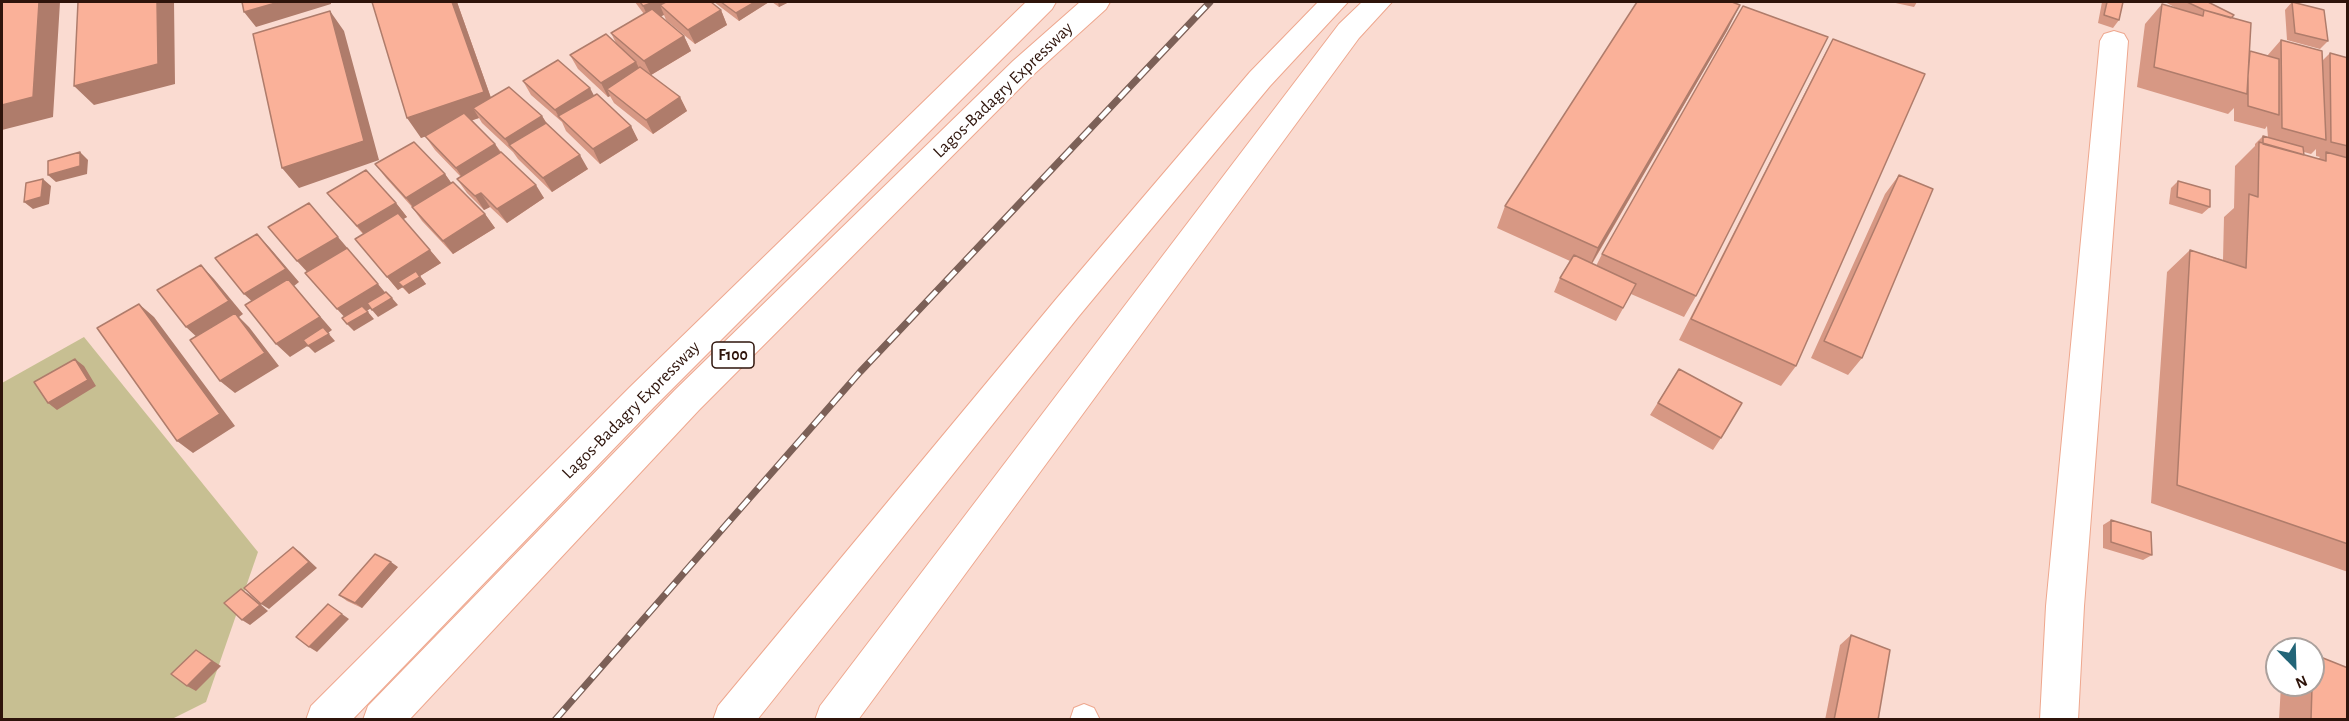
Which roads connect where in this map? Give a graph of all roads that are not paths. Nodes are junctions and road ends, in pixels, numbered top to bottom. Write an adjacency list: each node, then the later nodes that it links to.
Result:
1 (1042, 2): 6 (main road, Lagos-Badagry Expressway)
2 (1096, 2): 7 (main road, Lagos-Badagry Expressway / F100)
3 (1334, 2): 8 (main road)
4 (1378, 2): 9 (main road)
5 (2114, 41): 10 (main road)
6 (325, 720)
7 (382, 720)
8 (732, 720)
9 (834, 720)
10 (2059, 720)

